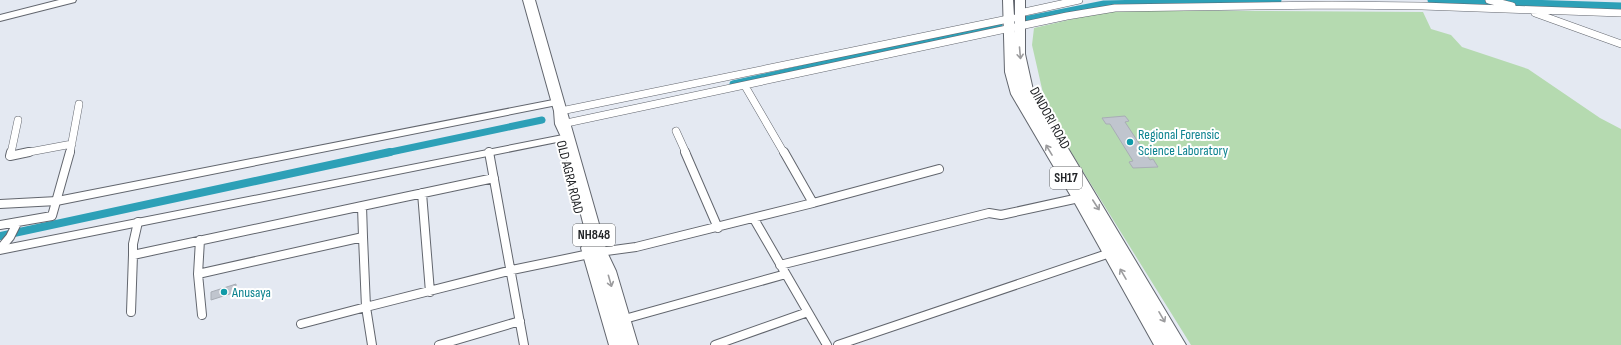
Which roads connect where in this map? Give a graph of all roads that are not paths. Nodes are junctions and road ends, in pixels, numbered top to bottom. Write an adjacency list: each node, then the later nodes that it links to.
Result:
1 (56, 0): 10 (main road)
2 (71, 0): 12 (main road)
3 (520, 0): 16 (highway, OLD AGRA ROAD / NH848)
4 (529, 0): 16 (highway, NH848)
5 (1008, 0): 11 (main road, DINDORI ROAD / SH17)
6 (1080, 0): 11 (street)
7 (1489, 0): 8 (street)
8 (1528, 10): 9 (street); 11 (street); 13 (street)
9 (1621, 13)
10 (0, 14)
11 (1016, 17): 14 (street); 16 (street); 24 (main road, DINDORI ROAD / SH17, one-way to 11); 61 (main road, one-way to 61)
12 (0, 18)
13 (1621, 44)
14 (745, 86): 16 (street); 26 (street)
15 (79, 104): 19 (street)
16 (560, 119): 20 (street); 25 (street); 37 (highway, OLD AGRA ROAD / NH848)
17 (18, 120): 19 (street)
18 (676, 131): 33 (street)
19 (72, 144): 25 (street)
20 (489, 152): 22 (street); 30 (street)
21 (939, 169): 26 (street)
22 (494, 178): 23 (street); 41 (street)
23 (422, 193): 28 (street); 44 (street)
24 (1079, 198): 38 (main road, DINDORI ROAD / SH17); 40 (street)
25 (56, 200): 27 (street); 32 (street)
26 (813, 203): 29 (street)
27 (0, 204)
28 (362, 206): 34 (street); 35 (street)
29 (754, 219): 33 (street); 40 (street)
30 (138, 222): 36 (street); 39 (street)
31 (0, 225): 32 (street)
32 (16, 225): 36 (street)
33 (718, 228): 37 (street)
34 (364, 237): 42 (street); 45 (street)
35 (200, 240): 39 (street); 42 (street)
36 (0, 250)
37 (594, 253): 41 (street); 49 (highway, NH848, one-way to 49); 55 (highway, OLD AGRA ROAD / NH848)
38 (1110, 253): 59 (street); 60 (main road, DINDORI ROAD / SH17, one-way to 38)
39 (133, 255): 46 (street)
40 (780, 264): 43 (street)
41 (512, 270): 44 (street); 50 (street)
42 (198, 274): 48 (street)
43 (786, 274): 47 (street); 49 (street)
44 (430, 292): 45 (street)
45 (366, 307): 51 (street); 52 (street)
46 (131, 312)
47 (808, 312): 57 (street); 58 (street)
48 (202, 316)
49 (621, 320): 56 (highway, NH848)
50 (520, 321): 53 (street); 54 (street)
51 (301, 324)
52 (372, 345)
53 (439, 345)
54 (524, 345)
55 (618, 345)
56 (629, 345)
57 (715, 345)
58 (827, 345)
59 (838, 345)
60 (1162, 345)
61 (1178, 345)

